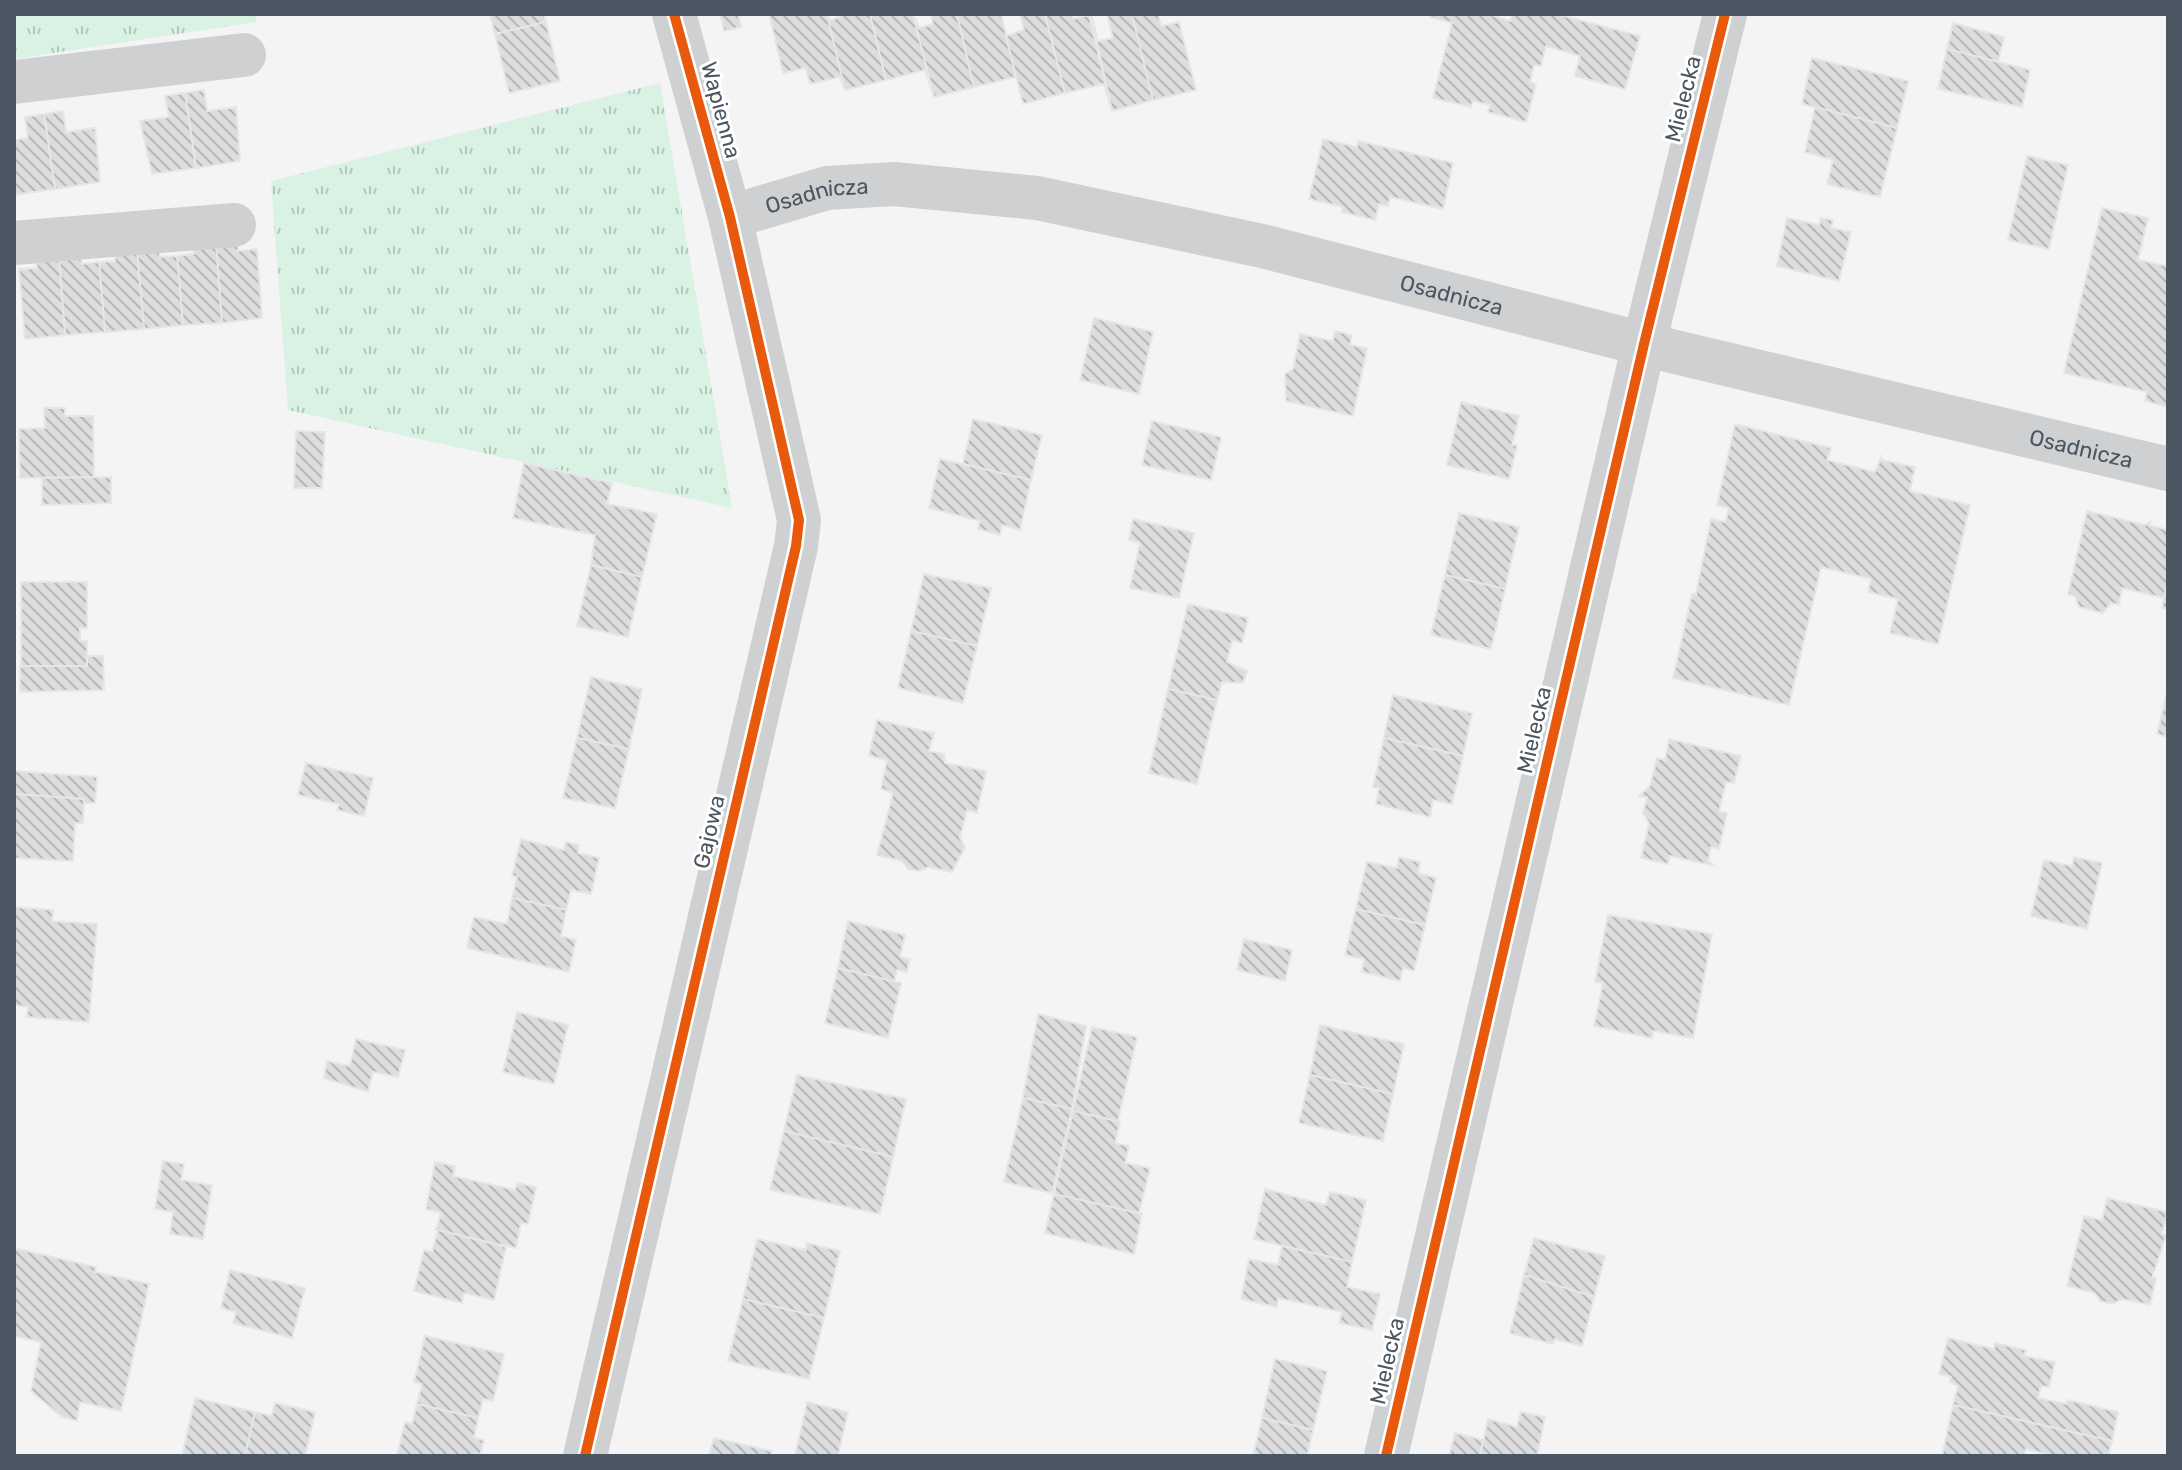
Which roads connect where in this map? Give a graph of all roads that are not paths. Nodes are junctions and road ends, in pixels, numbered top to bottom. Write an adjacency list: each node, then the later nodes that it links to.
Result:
1 (674, 14): 5 (street, Wapienna)
2 (1725, 14): 8 (street, Mielecka)
3 (244, 55): 4 (street)
4 (14, 82)
5 (730, 217): 8 (street, Osadnicza); 10 (street, Gajowa)
6 (234, 225): 7 (street)
7 (14, 243)
8 (1644, 344): 9 (street, Osadnicza); 11 (street, Mielecka)
9 (2168, 469)
10 (585, 1456)
11 (1386, 1456)

